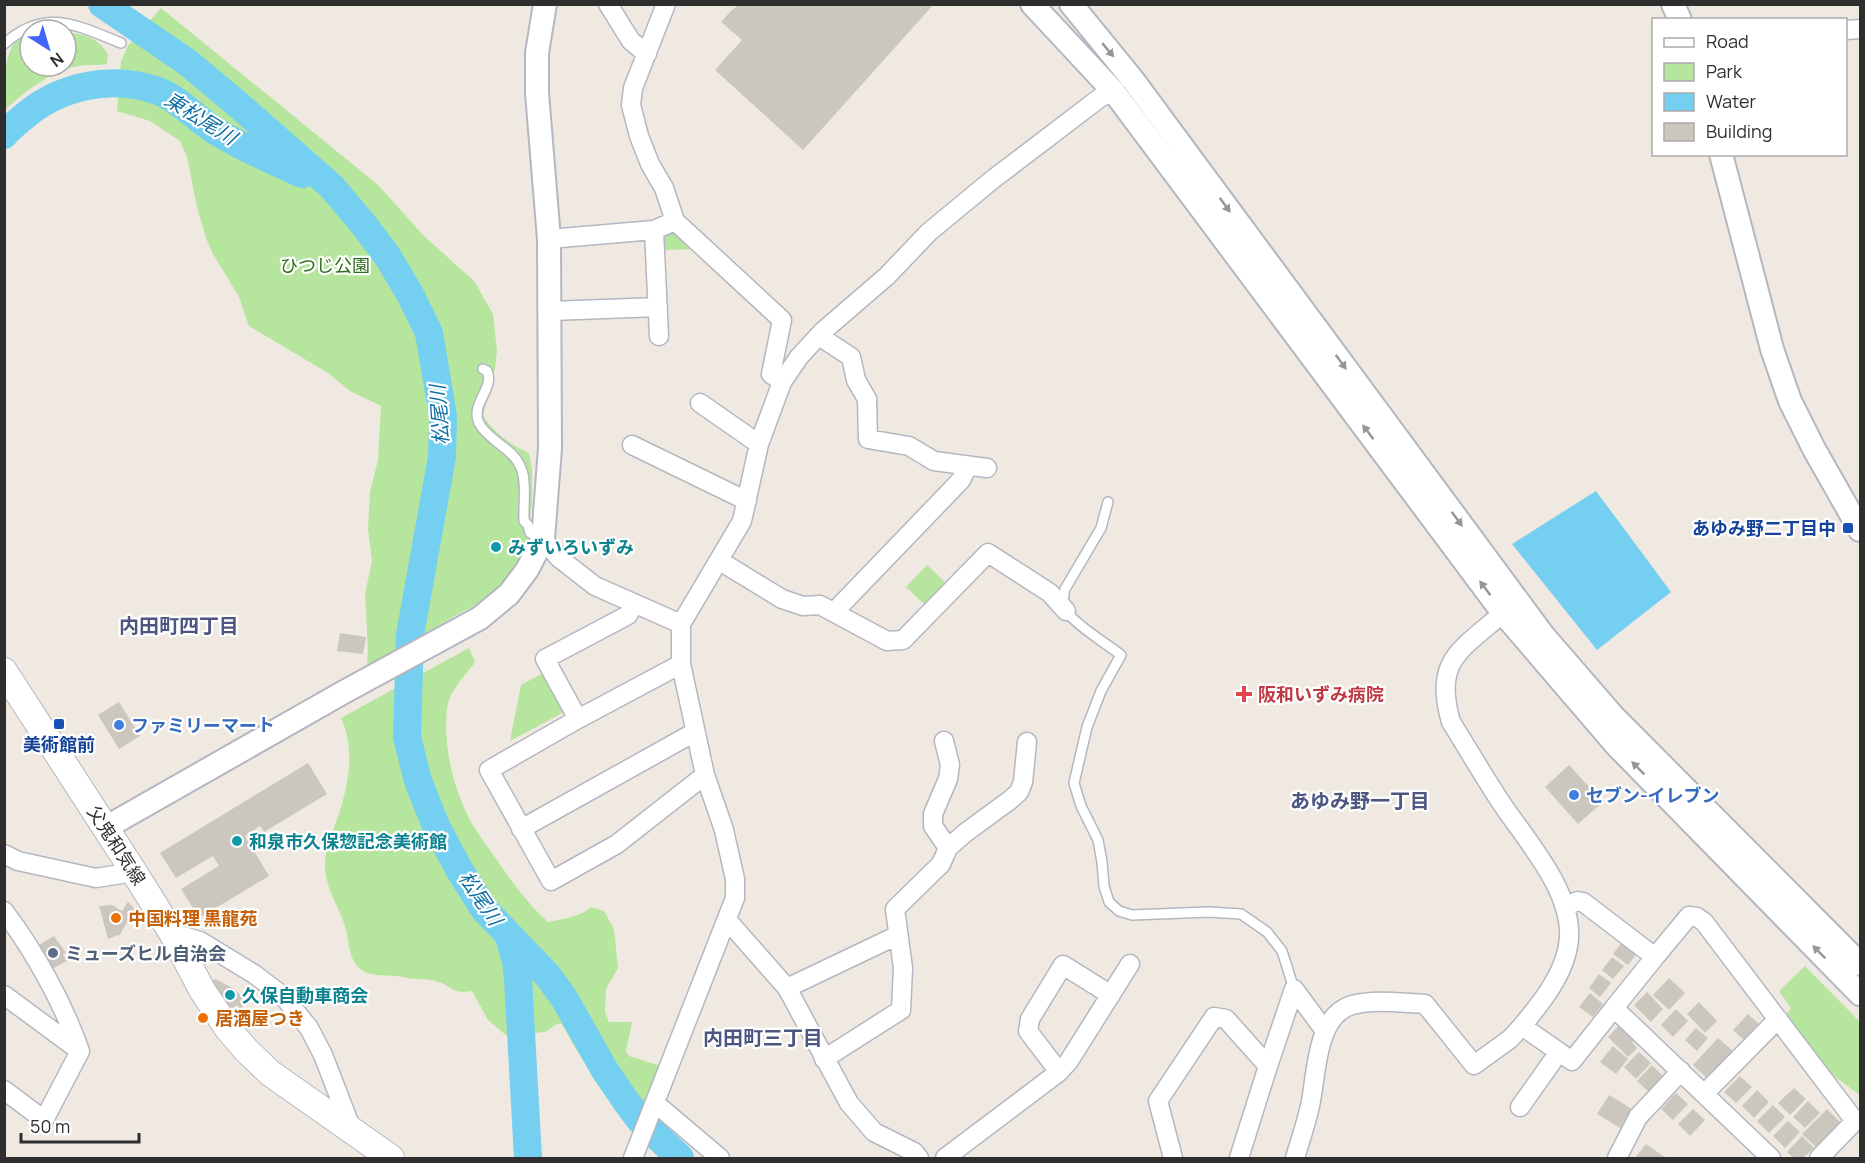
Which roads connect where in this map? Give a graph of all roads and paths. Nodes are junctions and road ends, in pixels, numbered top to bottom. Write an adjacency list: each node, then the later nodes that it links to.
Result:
1 (545, 4): 15 (street)
2 (608, 4): 10 (street)
3 (666, 4): 10 (street)
4 (1032, 4): 11 (street)
5 (1071, 4): 56 (street, one-way to 56)
6 (1673, 4): 7 (street)
7 (1679, 18)
8 (121, 43): 9 (lane)
9 (4, 44)
10 (647, 54): 13 (street)
11 (1114, 92): 18 (street); 35 (street, one-way to 11)
12 (1722, 156): 29 (street)
13 (675, 221): 14 (street); 21 (street)
14 (654, 230): 15 (street); 16 (street)
15 (549, 239): 17 (street)
16 (658, 307): 17 (street); 19 (street)
17 (551, 311): 30 (street)
18 (822, 332): 21 (street); 25 (street)
19 (659, 336)
20 (483, 369): 30 (lane)
21 (782, 382): 24 (street)
22 (700, 403): 24 (street)
23 (642, 444): 27 (street)
24 (759, 444): 27 (street)
25 (968, 466): 26 (street); 34 (street)
26 (987, 468)
27 (747, 501): 31 (street)
28 (1108, 502): 33 (lane)
29 (1860, 530)
30 (543, 539): 32 (street); 44 (street)
31 (720, 561): 34 (street); 36 (street)
32 (634, 603): 36 (street); 39 (street)
33 (1066, 611): 34 (street); 58 (lane)
34 (834, 612)
35 (1503, 613): 49 (street); 59 (street, one-way to 35)
36 (681, 624): 37 (street)
37 (681, 664): 39 (street); 40 (street)
38 (4, 670): 44 (main road, 父鬼和気線)
39 (578, 719): 45 (street)
40 (694, 732): 43 (street); 45 (street)
41 (944, 741): 46 (street)
42 (1027, 742): 46 (street)
43 (705, 775): 45 (street); 51 (street)
44 (105, 828): 48 (main road, 父鬼和気線)
45 (521, 829)
46 (948, 848): 53 (street)
47 (4, 854): 48 (street)
48 (134, 872): 52 (main road, 父鬼和気線)
49 (1565, 906): 54 (street); 64 (street)
50 (4, 911): 66 (street)
51 (728, 921): 57 (street); 74 (street)
52 (172, 933): 76 (main road, 父鬼和気線); 76 (street)
53 (898, 935): 57 (street); 68 (street)
54 (1655, 957): 62 (street); 63 (street)
55 (1130, 964): 61 (street)
56 (1860, 964)
57 (787, 988): 68 (street)
58 (1294, 989): 65 (street); 69 (street)
59 (1860, 994)
60 (4, 995): 66 (street)
61 (1111, 995): 71 (street); 71 (street)
62 (1614, 1008): 67 (street); 70 (street)
63 (1778, 1019): 73 (street); 87 (street)
64 (1522, 1026): 65 (street); 67 (street)
65 (1325, 1031): 84 (street)
66 (80, 1051): 72 (street)
67 (1559, 1052): 75 (street)
68 (824, 1059): 81 (street)
69 (1268, 1065): 82 (street); 83 (street)
70 (1681, 1071): 73 (street); 85 (street)
71 (1059, 1072): 78 (street)
72 (4, 1090)
73 (1704, 1094): 86 (street)
74 (654, 1107): 77 (street); 80 (street)
75 (1520, 1107)
76 (352, 1130): 79 (main road, 父鬼和気線)
77 (636, 1150)
78 (955, 1156)
79 (391, 1158)
80 (720, 1158)
81 (919, 1158)
82 (1173, 1158)
83 (1239, 1158)
84 (1294, 1158)
85 (1617, 1158)
86 (1772, 1158)
87 (1819, 1158)

